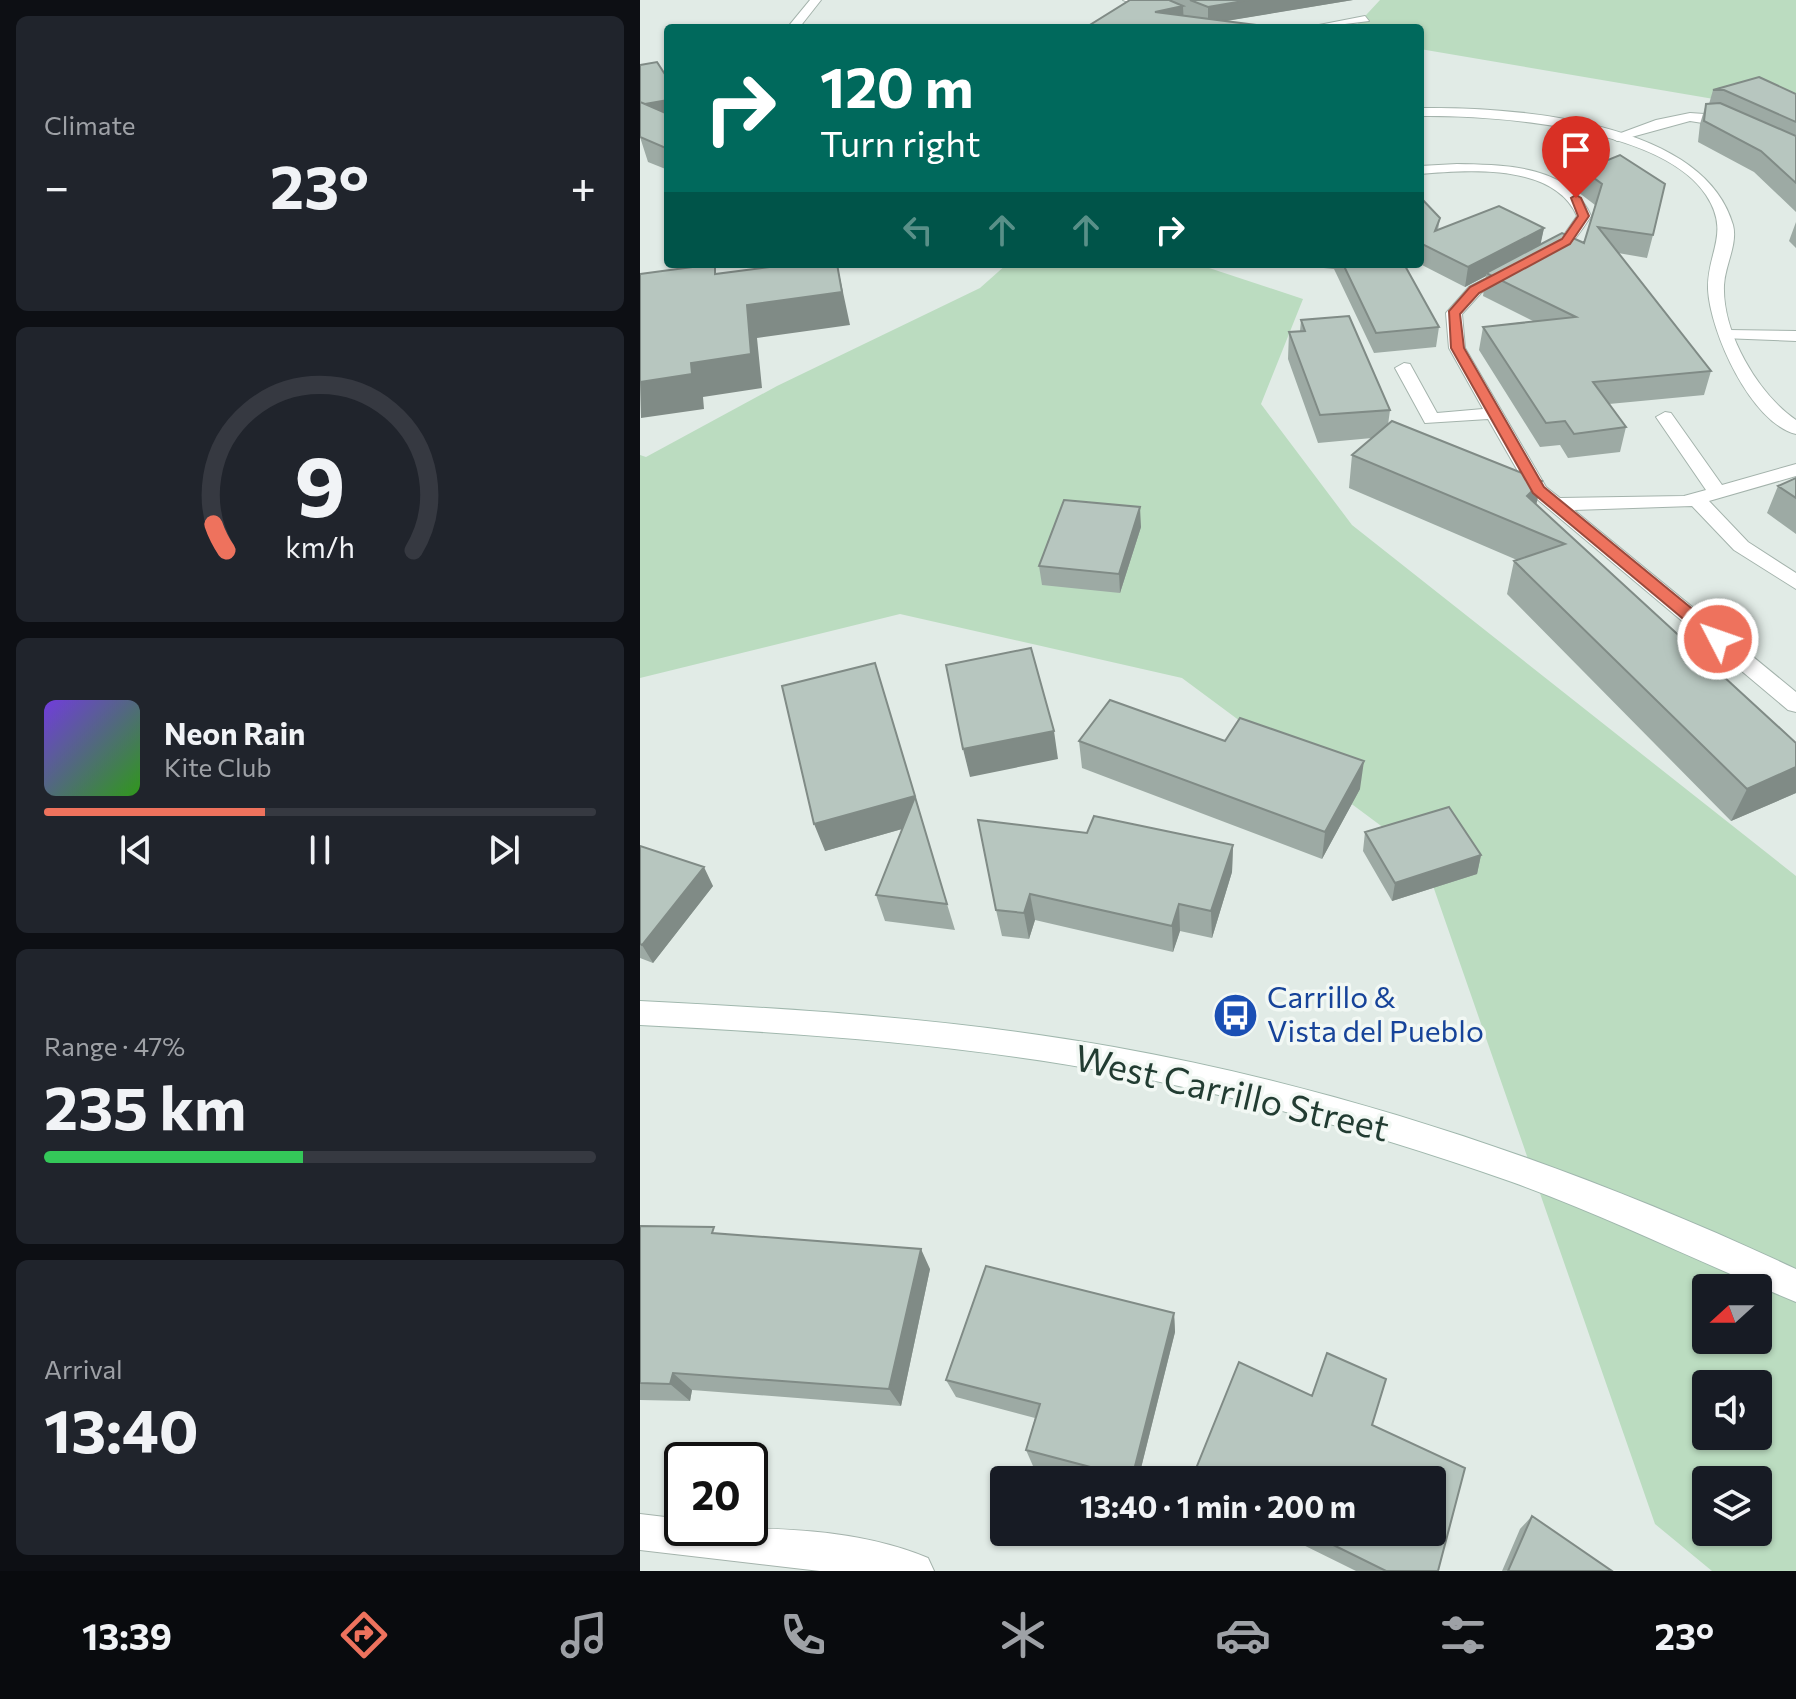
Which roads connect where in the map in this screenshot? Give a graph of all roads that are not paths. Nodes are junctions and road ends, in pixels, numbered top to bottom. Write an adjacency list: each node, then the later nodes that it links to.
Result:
1 (816, 0): 4 (street)
2 (1128, 0): 5 (street)
3 (1365, 19): 6 (street)
4 (796, 24)
5 (1193, 24)
6 (1339, 24)
7 (1424, 112): 9 (street)
8 (1742, 128): 9 (street)
9 (1617, 137): 11 (street)
10 (1424, 170): 14 (street)
11 (1728, 335): 12 (street); 16 (street)
12 (1796, 336)
13 (1404, 368): 14 (street)
14 (1494, 413): 20 (street)
15 (1665, 417): 18 (street)
16 (1796, 429)
17 (1796, 470): 18 (street)
18 (1718, 493): 19 (street)
19 (1696, 499): 20 (street); 21 (street)
20 (1554, 504): 22 (street)
21 (1796, 582)
22 (1796, 704)
23 (640, 1013): 24 (street, West Carrillo Street)
24 (1796, 1286)
25 (640, 1532): 26 (street)
26 (915, 1571)

